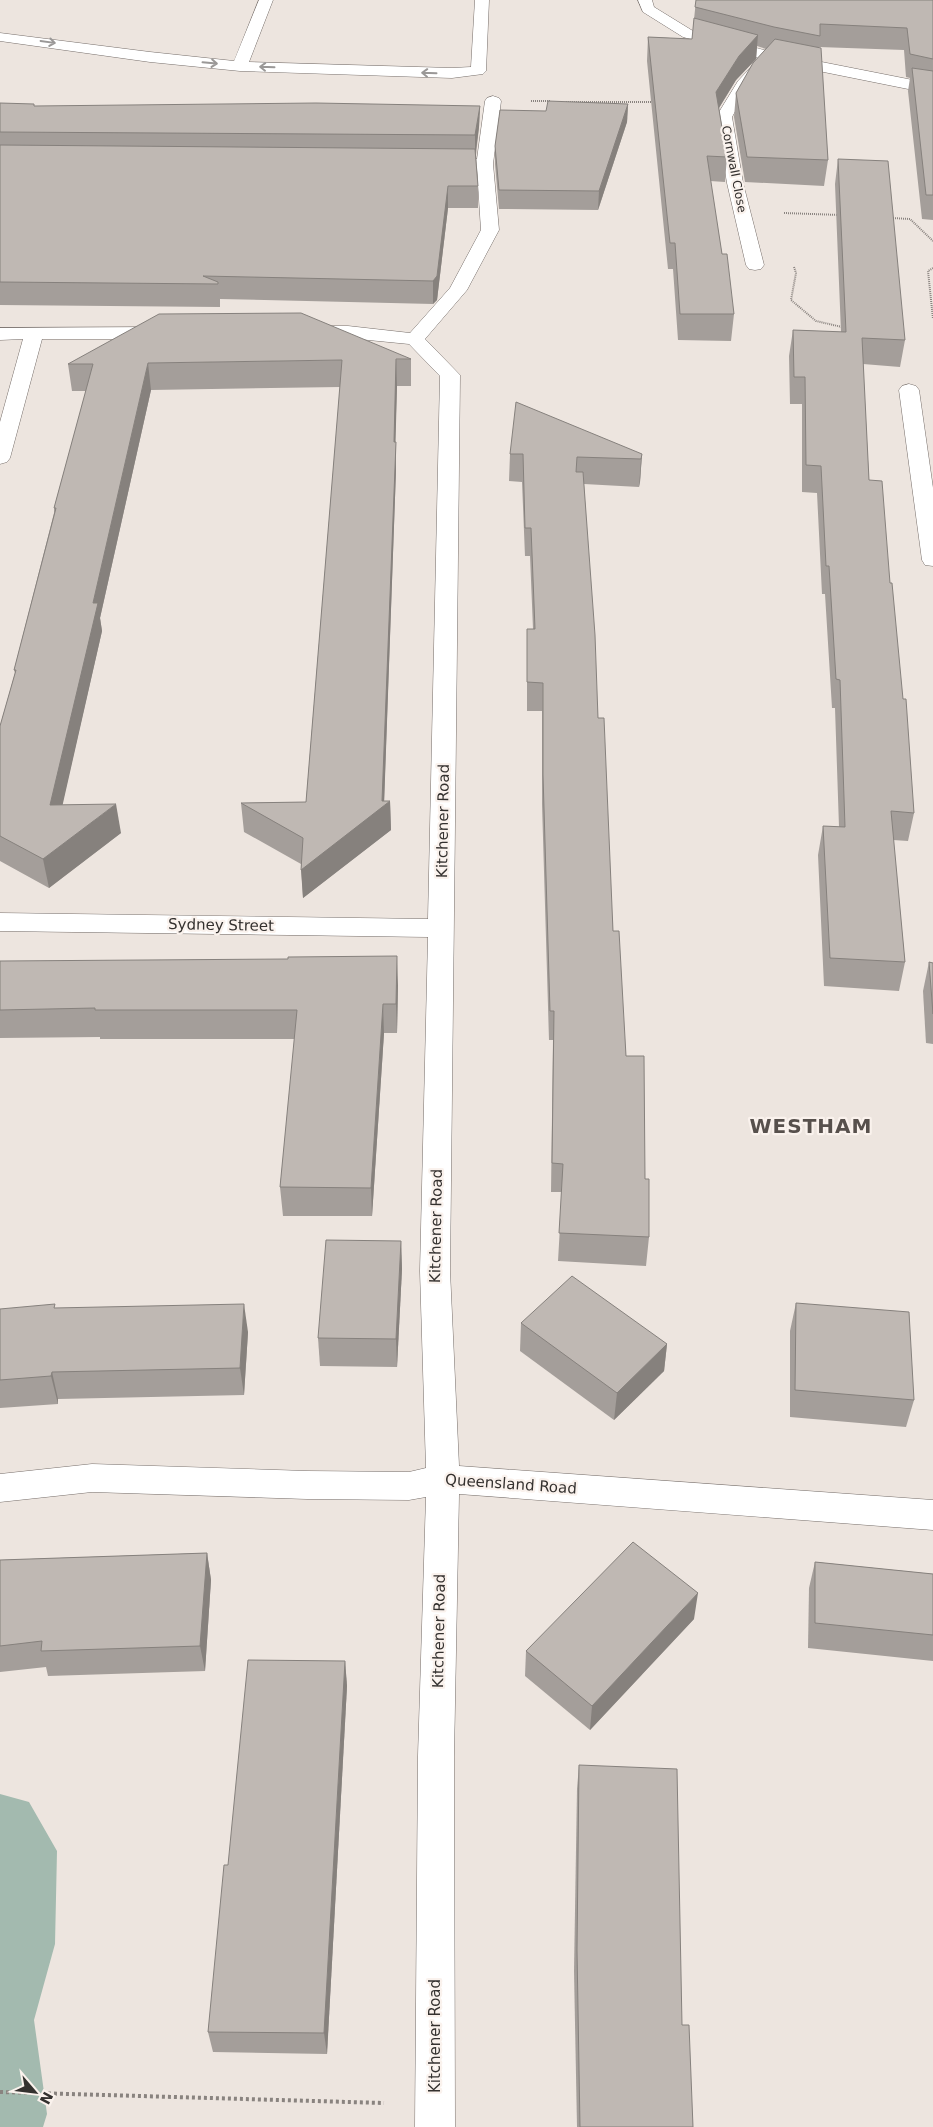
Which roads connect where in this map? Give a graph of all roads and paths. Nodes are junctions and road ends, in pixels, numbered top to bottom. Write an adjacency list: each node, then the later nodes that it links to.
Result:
1 (266, 0): 6 (street)
2 (482, 0): 6 (street, one-way to 6)
3 (645, 0): 5 (street)
4 (0, 37): 6 (street, one-way to 6)
5 (769, 56): 7 (street); 11 (street, Cornwall Close)
6 (240, 66)
7 (931, 86)
8 (493, 101): 9 (path); 13 (street)
9 (553, 102)
10 (563, 102): 11 (path)
11 (732, 103): 14 (street, Cornwall Close)
12 (425, 164): 13 (street)
13 (485, 164): 27 (street)
14 (735, 183): 15 (path); 18 (street, Cornwall Close)
15 (843, 216)
16 (891, 218): 17 (path)
17 (933, 241)
18 (755, 265)
19 (794, 265): 26 (path)
20 (933, 268): 21 (path)
21 (933, 319)
22 (289, 332): 27 (street)
23 (181, 333): 25 (street)
24 (0, 334): 25 (street)
25 (34, 334): 29 (street)
26 (844, 335)
27 (416, 339): 32 (street, Kitchener Road)
28 (909, 390): 30 (street)
29 (0, 458)
30 (933, 560)
31 (0, 922): 32 (street, Sydney Street)
32 (441, 928): 33 (street, Kitchener Road)
33 (443, 1479): 34 (street, Queensland Road); 35 (street, Queensland Road); 37 (street, Kitchener Road)
34 (0, 1488)
35 (933, 1515)
36 (0, 2092): 37 (path)
37 (435, 2116)

